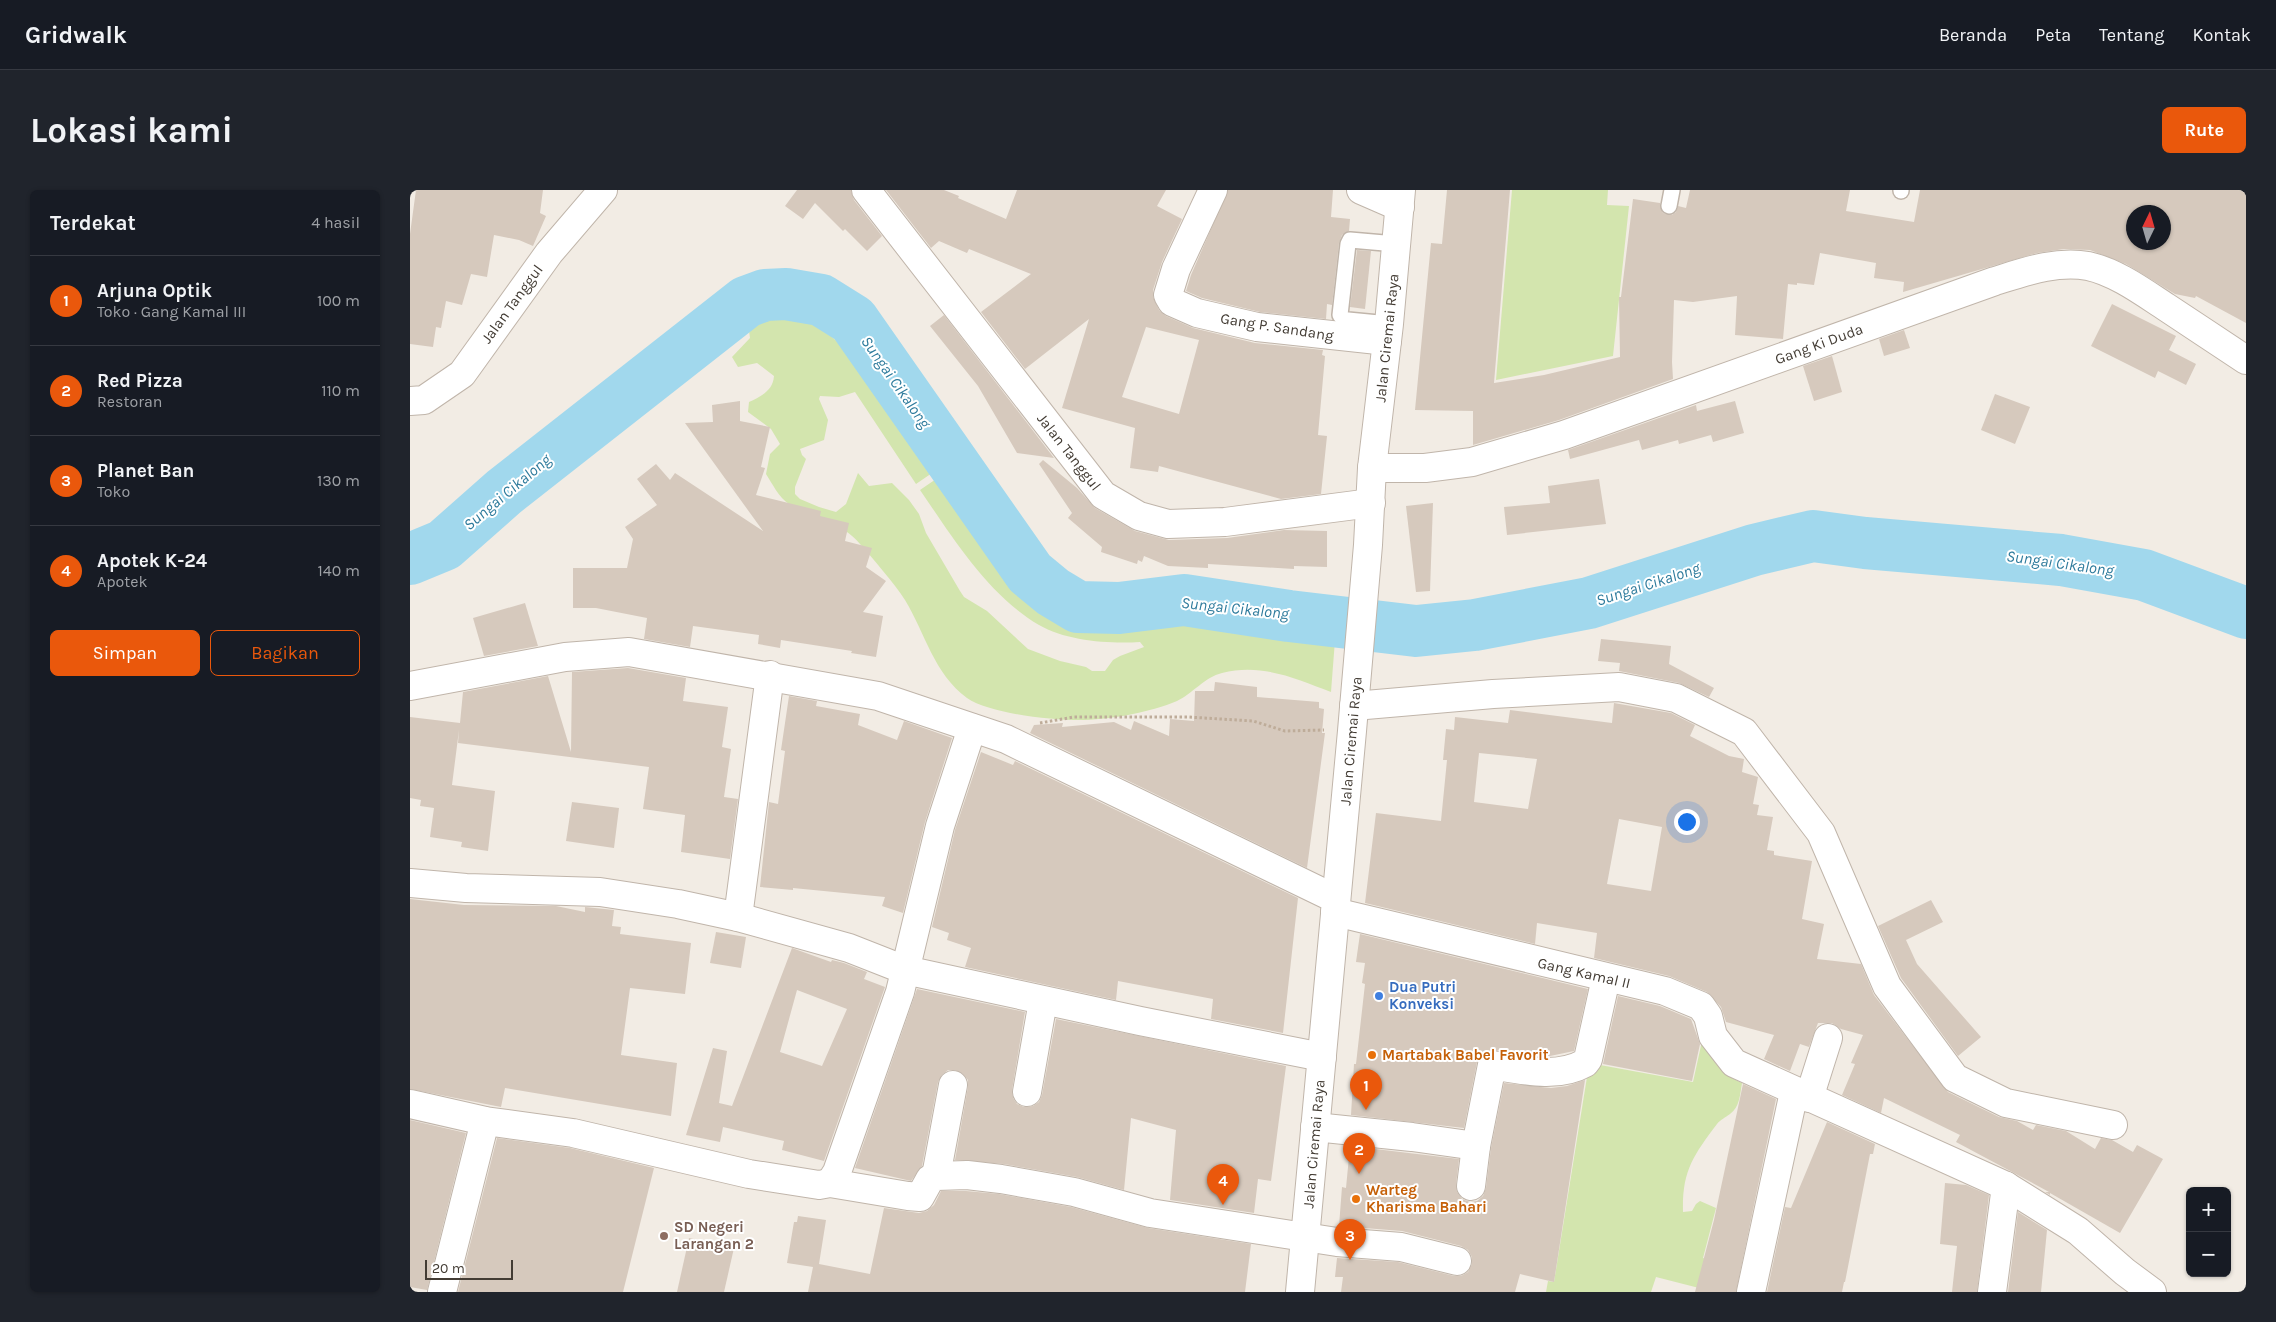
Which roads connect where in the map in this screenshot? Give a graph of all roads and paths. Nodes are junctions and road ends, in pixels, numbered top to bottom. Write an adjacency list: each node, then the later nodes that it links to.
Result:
1 (603, 190): 11 (street, Jalan Tanggul)
2 (866, 190): 13 (street, Jalan Tanggul)
3 (1213, 190): 9 (street, Gang P. Sandang)
4 (1361, 190): 6 (street)
5 (1672, 190): 7 (lane)
6 (1401, 199): 8 (street, Jalan Ciremai Raya)
7 (1669, 206)
8 (1396, 244): 9 (street, Jalan Ciremai Raya); 9 (lane)
9 (1388, 333): 12 (street, Jalan Ciremai Raya)
10 (2246, 360): 12 (street, Gang Ki Duda)
11 (410, 401)
12 (1372, 468): 13 (street, Jalan Ciremai Raya)
13 (1371, 503): 16 (street, Jalan Ciremai Raya)
14 (770, 675): 15 (street, Gang Kamal II); 17 (street, Gang Kamal II); 21 (street)
15 (410, 686)
16 (1354, 710): 18 (path); 20 (street, Jalan Ciremai Raya); 32 (street)
17 (972, 728): 18 (street, Gang Kamal II); 22 (street)
18 (1006, 739): 20 (street, Gang Kamal II)
19 (410, 883): 21 (street)
20 (1336, 906): 23 (street, Gang Kamal II); 26 (street, Jalan Ciremai Raya)
21 (738, 917): 22 (street)
22 (905, 970): 24 (street); 36 (street)
23 (1606, 978): 29 (street, Gang Kamal II); 34 (street)
24 (1043, 1001): 26 (street); 28 (street)
25 (1828, 1038): 29 (street)
26 (1322, 1057): 33 (street, Jalan Ciremai Raya)
27 (953, 1085): 35 (street)
28 (1027, 1092)
29 (1802, 1095): 38 (street, Gang Kamal II); 43 (street)
30 (410, 1104): 31 (street)
31 (485, 1121): 36 (street); 41 (street)
32 (2113, 1125)
33 (1315, 1127): 34 (street); 39 (street, Jalan Ciremai Raya)
34 (1476, 1146): 37 (street)
35 (936, 1176): 36 (street); 39 (street)
36 (830, 1183)
37 (1471, 1186)
38 (2006, 1186): 44 (street); 45 (street, Gang Kamal II)
39 (1305, 1236): 40 (street); 42 (street, Jalan Ciremai Raya)
40 (1458, 1261)
41 (442, 1292)
42 (1300, 1292)
43 (1751, 1292)
44 (1992, 1292)
45 (2152, 1292)

